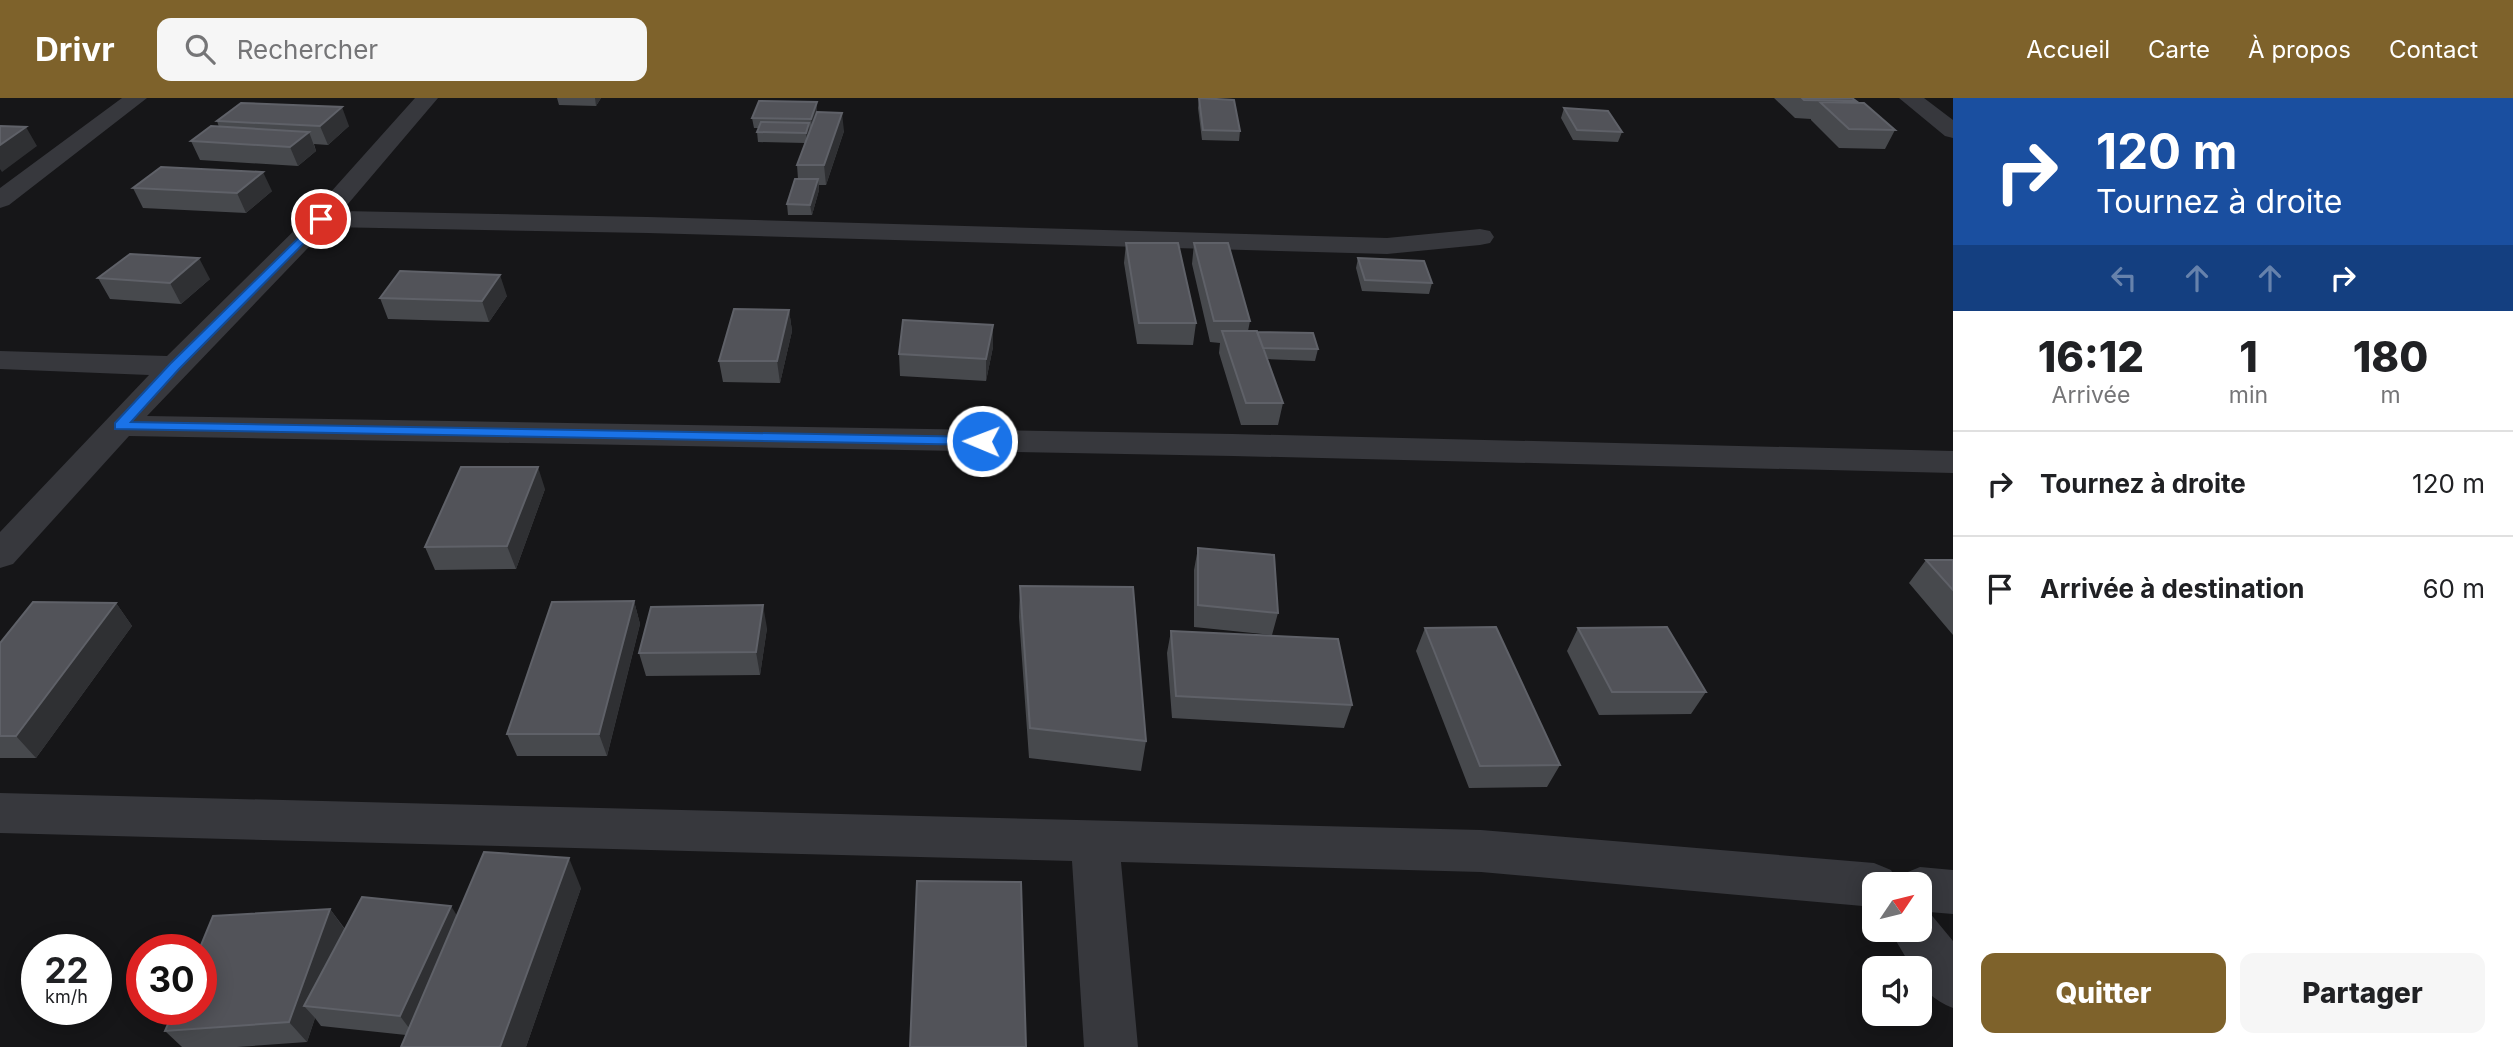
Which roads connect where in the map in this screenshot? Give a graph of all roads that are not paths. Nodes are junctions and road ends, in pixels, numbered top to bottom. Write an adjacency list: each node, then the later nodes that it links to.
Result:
1 (136, 98): 5 (street)
2 (427, 98): 6 (street)
3 (1910, 98): 4 (street)
4 (1953, 131)
5 (0, 200)
6 (321, 219): 7 (street); 9 (street)
7 (1480, 237)
8 (0, 360): 9 (street)
9 (174, 366): 10 (street)
10 (120, 426): 11 (street); 12 (street)
11 (1953, 462)
12 (0, 555)
13 (0, 813): 14 (street)
14 (1095, 842): 15 (street); 20 (street)
15 (1862, 884)
16 (1932, 890): 17 (street)
17 (1953, 892)
18 (1923, 942): 19 (street)
19 (1953, 983)
20 (1111, 1047)

